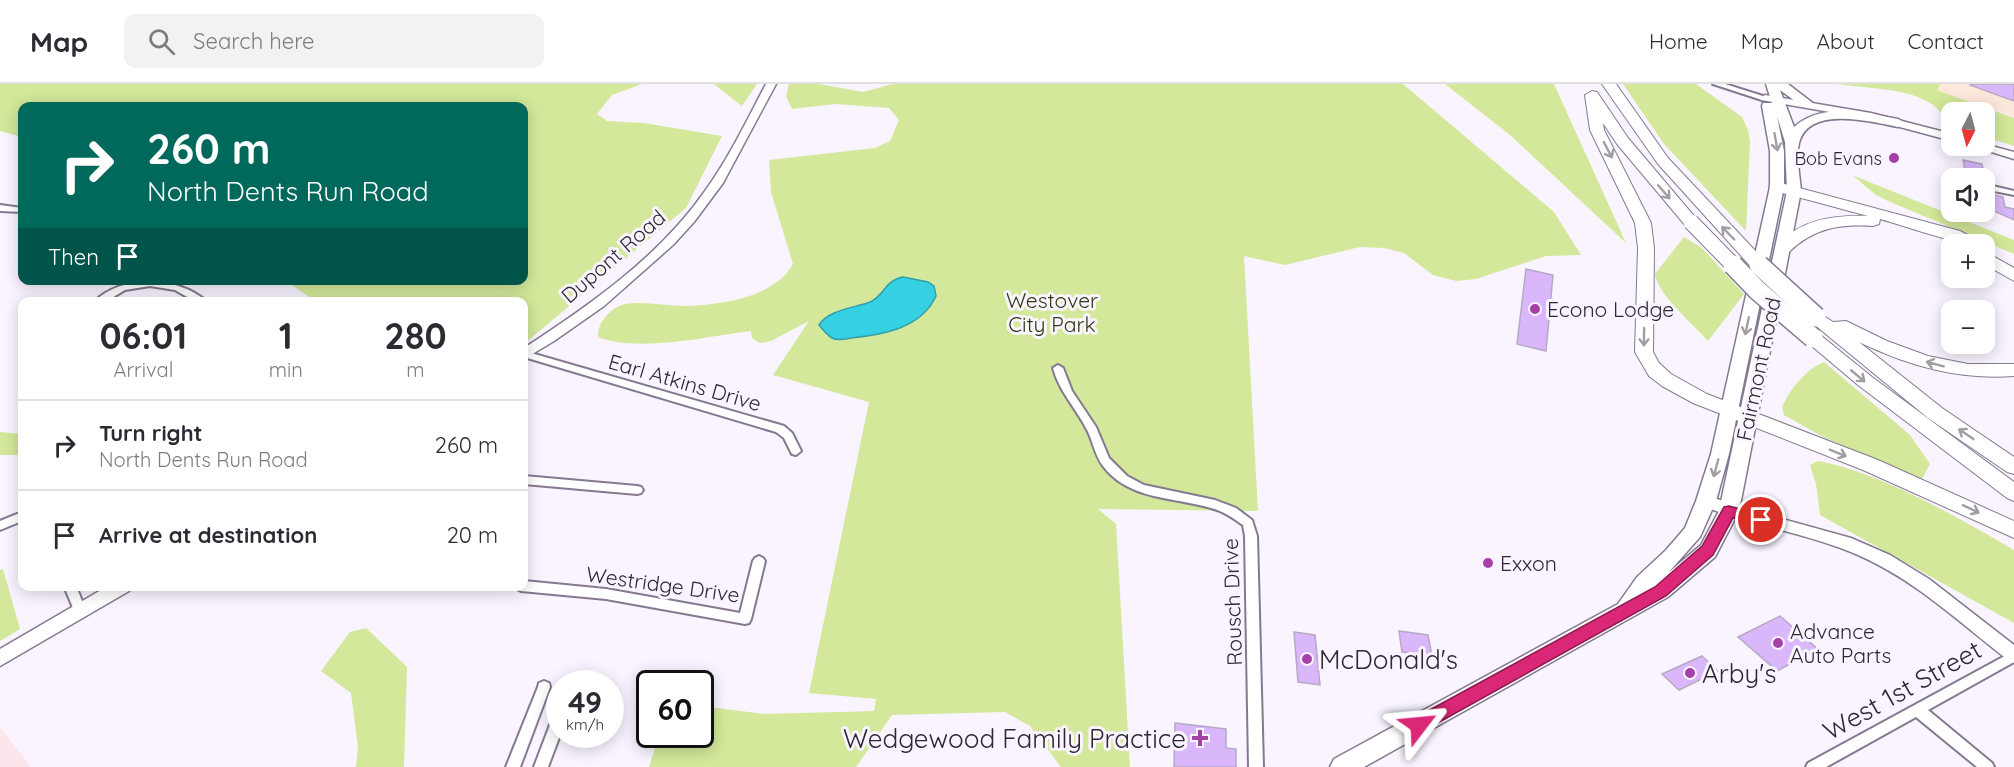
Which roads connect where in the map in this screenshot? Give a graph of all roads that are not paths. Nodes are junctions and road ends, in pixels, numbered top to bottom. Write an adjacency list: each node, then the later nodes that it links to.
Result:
1 (771, 84): 33 (street, Dupont Road)
2 (1609, 84): 32 (highway, one-way to 2, bridge)
3 (1717, 84): 7 (street)
4 (1772, 84): 7 (main road, Fairmont Road)
5 (1780, 84): 8 (main road)
6 (1589, 89): 39 (highway, one-way to 39); 44 (highway, one-way to 44, bridge)
7 (1768, 94): 8 (street); 11 (main road, Fairmont Road); 15 (main road, Fairmont Road, one-way to 15)
8 (1808, 104): 9 (street)
9 (1898, 123): 10 (street); 11 (main road)
10 (1941, 135)
11 (1792, 142): 17 (main road, Fairmont Road)
12 (1995, 151): 13 (street)
13 (2014, 156)
14 (1995, 189): 16 (street)
15 (1777, 190): 17 (highway); 39 (main road, Fairmont Road, one-way to 39)
16 (2014, 193)
17 (1793, 194): 20 (highway); 21 (highway); 23 (main road, Fairmont Road)
18 (0, 208): 19 (street)
19 (18, 210)
20 (1930, 232): 22 (highway); 23 (highway)
21 (1954, 234)
22 (1941, 236)
23 (1784, 249): 39 (main road, Fairmont Road)
24 (1995, 255): 26 (highway)
25 (1995, 263): 27 (highway)
26 (2014, 267)
27 (2014, 276)
28 (136, 285): 30 (street)
29 (153, 285): 31 (street)
30 (105, 297)
31 (194, 297)
32 (1818, 314): 38 (highway, one-way to 32); 41 (highway, one-way to 32)
33 (536, 346): 34 (street, Dupont Road); 36 (street, Earl Atkins Drive)
34 (528, 351)
35 (528, 356): 36 (street, Earl Atkins Drive)
36 (552, 362): 40 (street, Earl Atkins Drive)
37 (1058, 368): 63 (street, Rousch Drive)
38 (2014, 370)
39 (1738, 414): 45 (main road, Fairmont Road, one-way to 45); 46 (main road, Fairmont Road); 49 (highway, one-way to 49)
40 (796, 451)
41 (2014, 467)
42 (528, 480): 43 (street)
43 (637, 490)
44 (2014, 493)
45 (1706, 501): 46 (street); 54 (main road, Fairmont Road)
46 (1729, 511): 54 (main road, Fairmont Road); 56 (street)
47 (18, 518): 48 (street)
48 (0, 526)
49 (2014, 530)
50 (759, 561): 51 (street, Westridge Drive)
51 (528, 587)
52 (72, 591): 55 (street)
53 (114, 591): 55 (street)
54 (1625, 610): 64 (main road, Fairmont Road)
55 (80, 611): 57 (street)
56 (2014, 656): 59 (street, West 1st Street)
57 (0, 658)
58 (544, 687): 61 (street)
59 (1918, 710): 65 (street, West 1st Street); 66 (street)
60 (548, 748): 62 (street)
61 (513, 767)
62 (541, 767)
63 (1256, 767)
64 (1342, 767)
65 (1813, 767)
66 (1987, 767)

